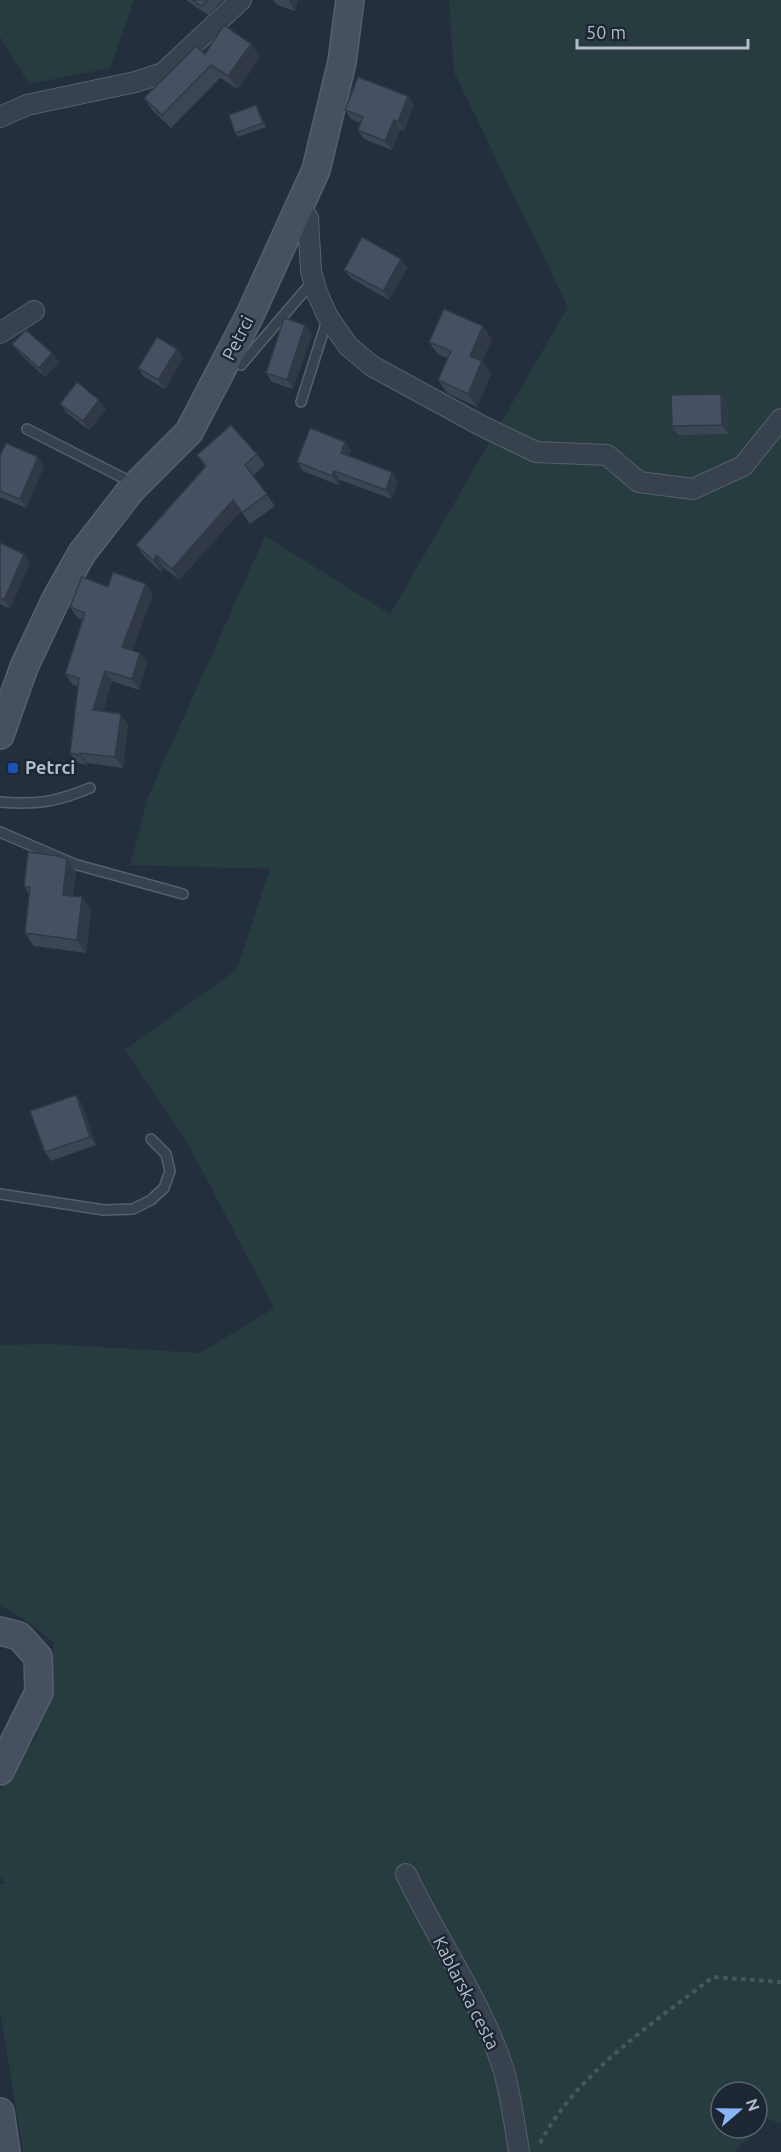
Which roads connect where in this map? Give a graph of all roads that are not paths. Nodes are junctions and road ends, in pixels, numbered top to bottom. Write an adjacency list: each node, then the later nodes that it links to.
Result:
1 (241, 0): 3 (street)
2 (350, 0): 4 (street, Petrci)
3 (0, 117)
4 (300, 209): 5 (street); 13 (street, Petrci)
5 (313, 281): 7 (street); 9 (lane)
6 (34, 311): 8 (street)
7 (328, 317): 10 (lane); 11 (street)
8 (0, 333)
9 (241, 365)
10 (301, 402)
11 (781, 419)
12 (27, 429): 13 (lane)
13 (136, 485): 14 (street, Petrci)
14 (0, 735)
15 (90, 788): 16 (lane)
16 (0, 802)
17 (0, 832): 18 (lane)
18 (183, 894)
19 (151, 1139): 20 (lane)
20 (0, 1194)
21 (0, 1632): 22 (street)
22 (0, 1771)
23 (406, 1874): 26 (street, Kablarska cesta)
24 (0, 2112): 25 (street)
25 (6, 2152)
26 (519, 2152)

